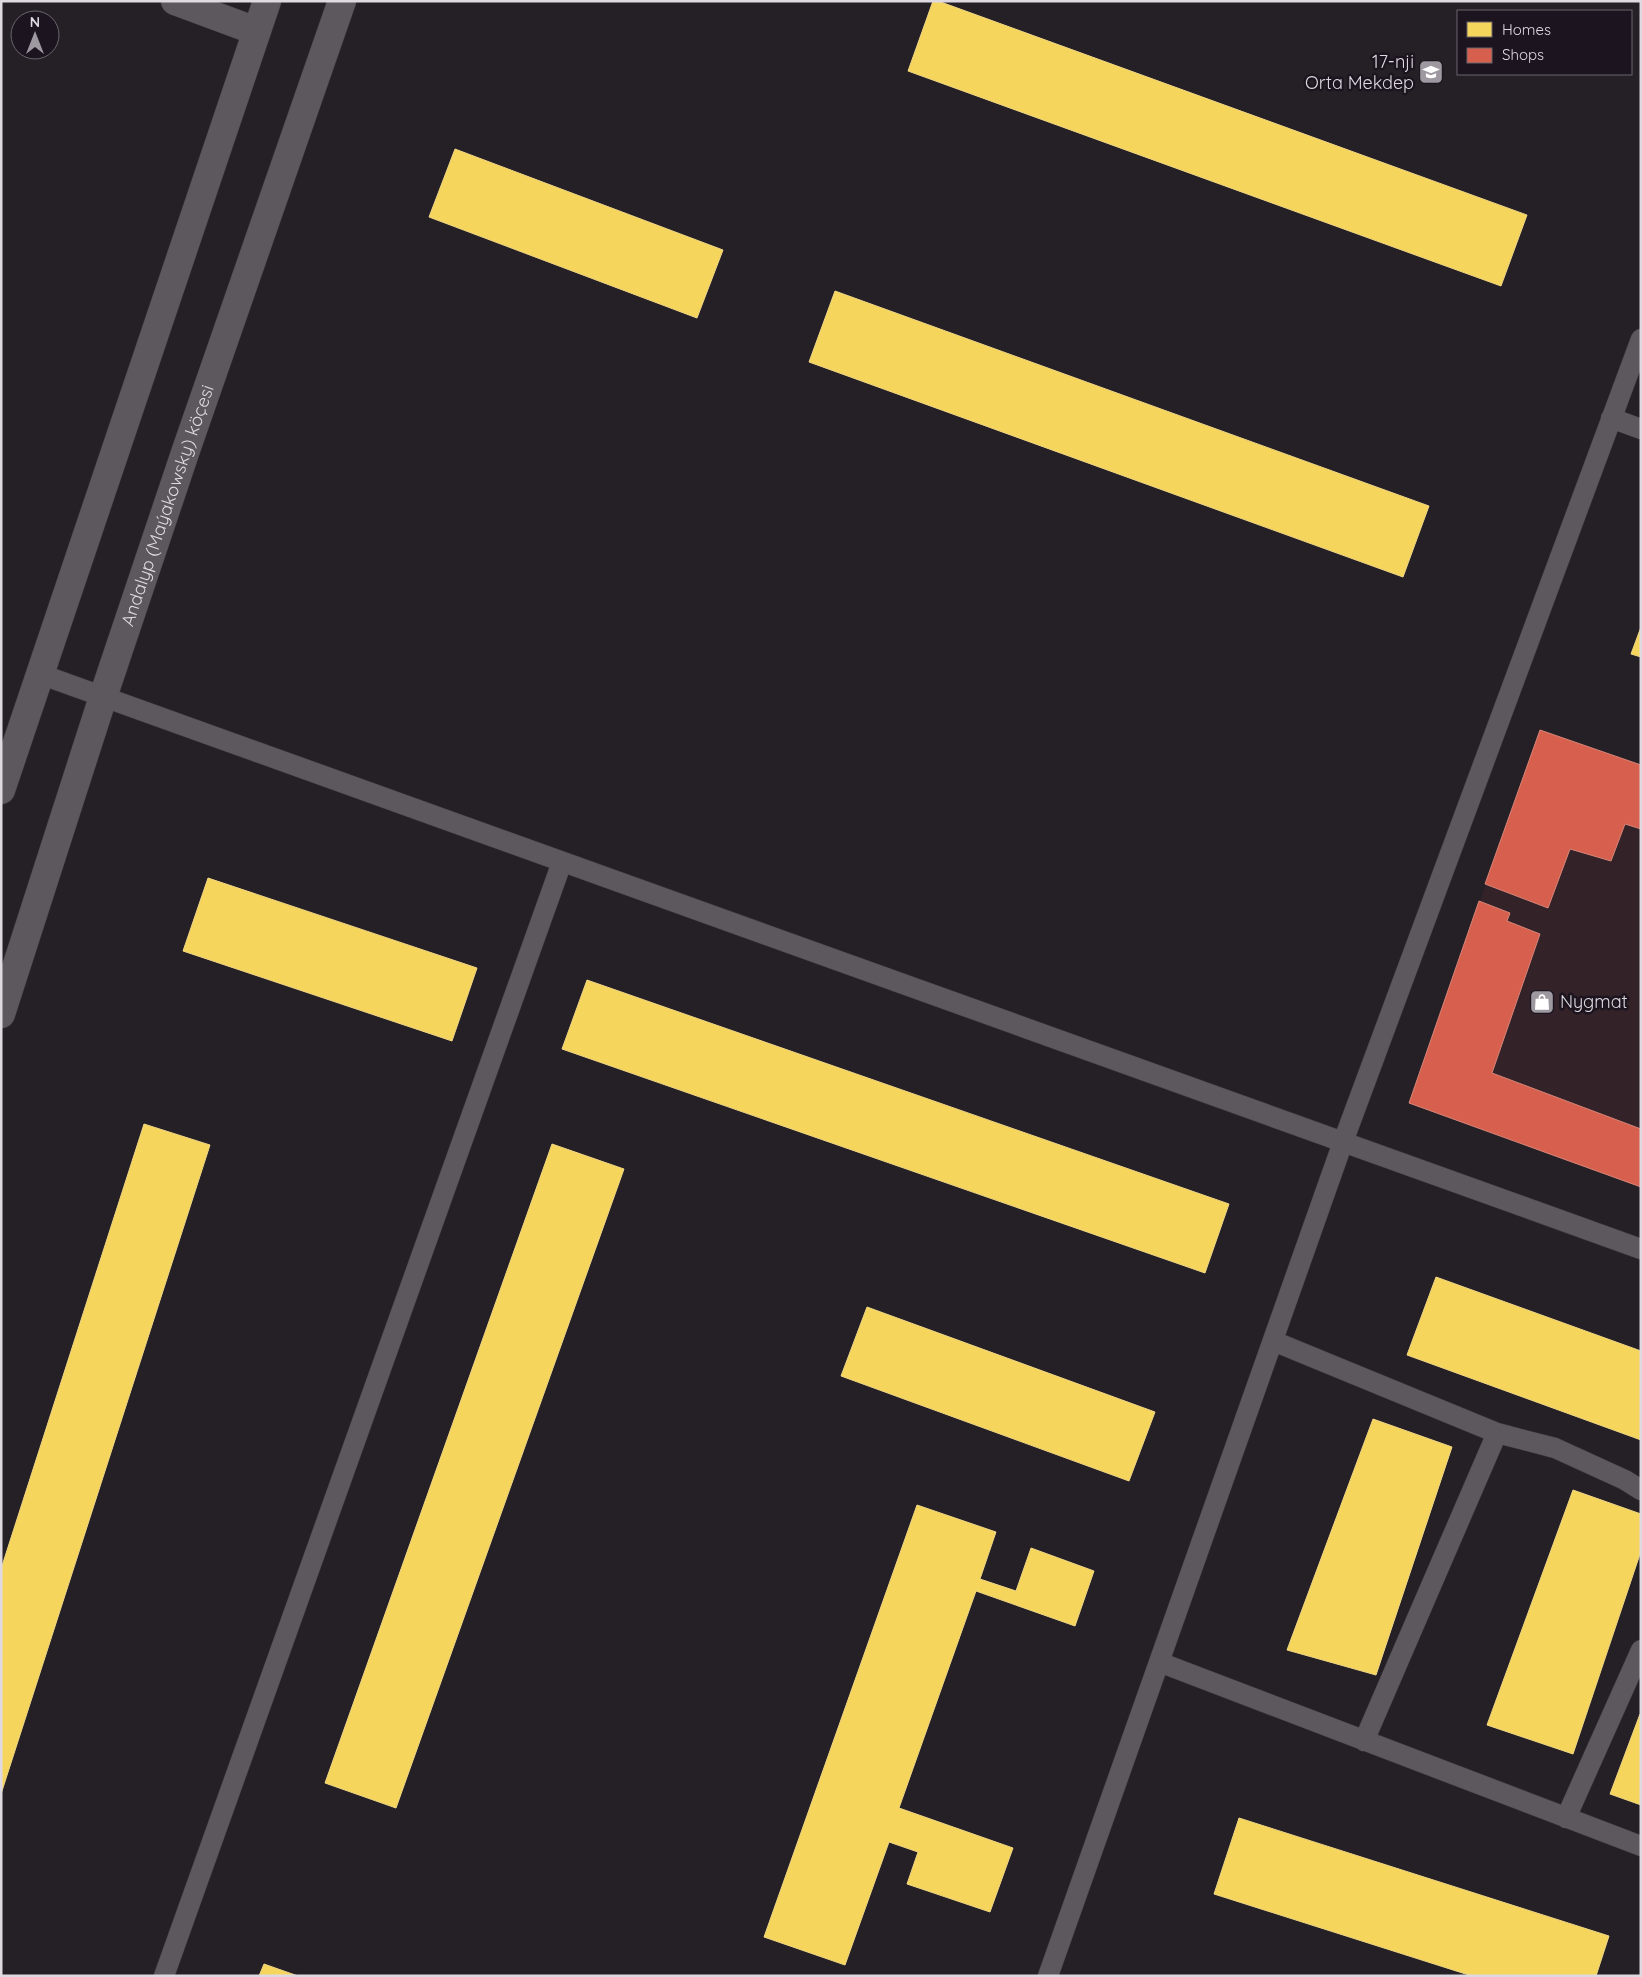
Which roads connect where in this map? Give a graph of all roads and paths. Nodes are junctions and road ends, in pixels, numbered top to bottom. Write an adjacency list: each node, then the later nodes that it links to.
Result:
1 (174, 1): 4 (main road)
2 (266, 1): 4 (main road)
3 (342, 1): 9 (main road, Andalyp (Maýakowsky) köçesi)
4 (256, 31): 8 (main road)
5 (1641, 339): 6 (lane)
6 (1611, 418): 7 (lane); 13 (lane)
7 (1641, 429)
8 (40, 674): 9 (lane); 10 (main road)
9 (103, 697): 11 (lane); 12 (main road, Andalyp (Maýakowsky) köçesi)
10 (1, 790)
11 (562, 862): 13 (lane); 23 (lane)
12 (1, 1014)
13 (1343, 1142): 14 (lane); 15 (lane)
14 (1641, 1249)
15 (1273, 1341): 16 (lane); 19 (lane)
16 (1497, 1433): 17 (lane); 20 (lane)
17 (1641, 1490)
18 (1641, 1650): 21 (lane)
19 (1159, 1662): 20 (lane); 24 (lane)
20 (1364, 1741): 21 (lane)
21 (1566, 1818): 22 (lane)
22 (1641, 1846)
23 (164, 1976)
24 (1048, 1976)

